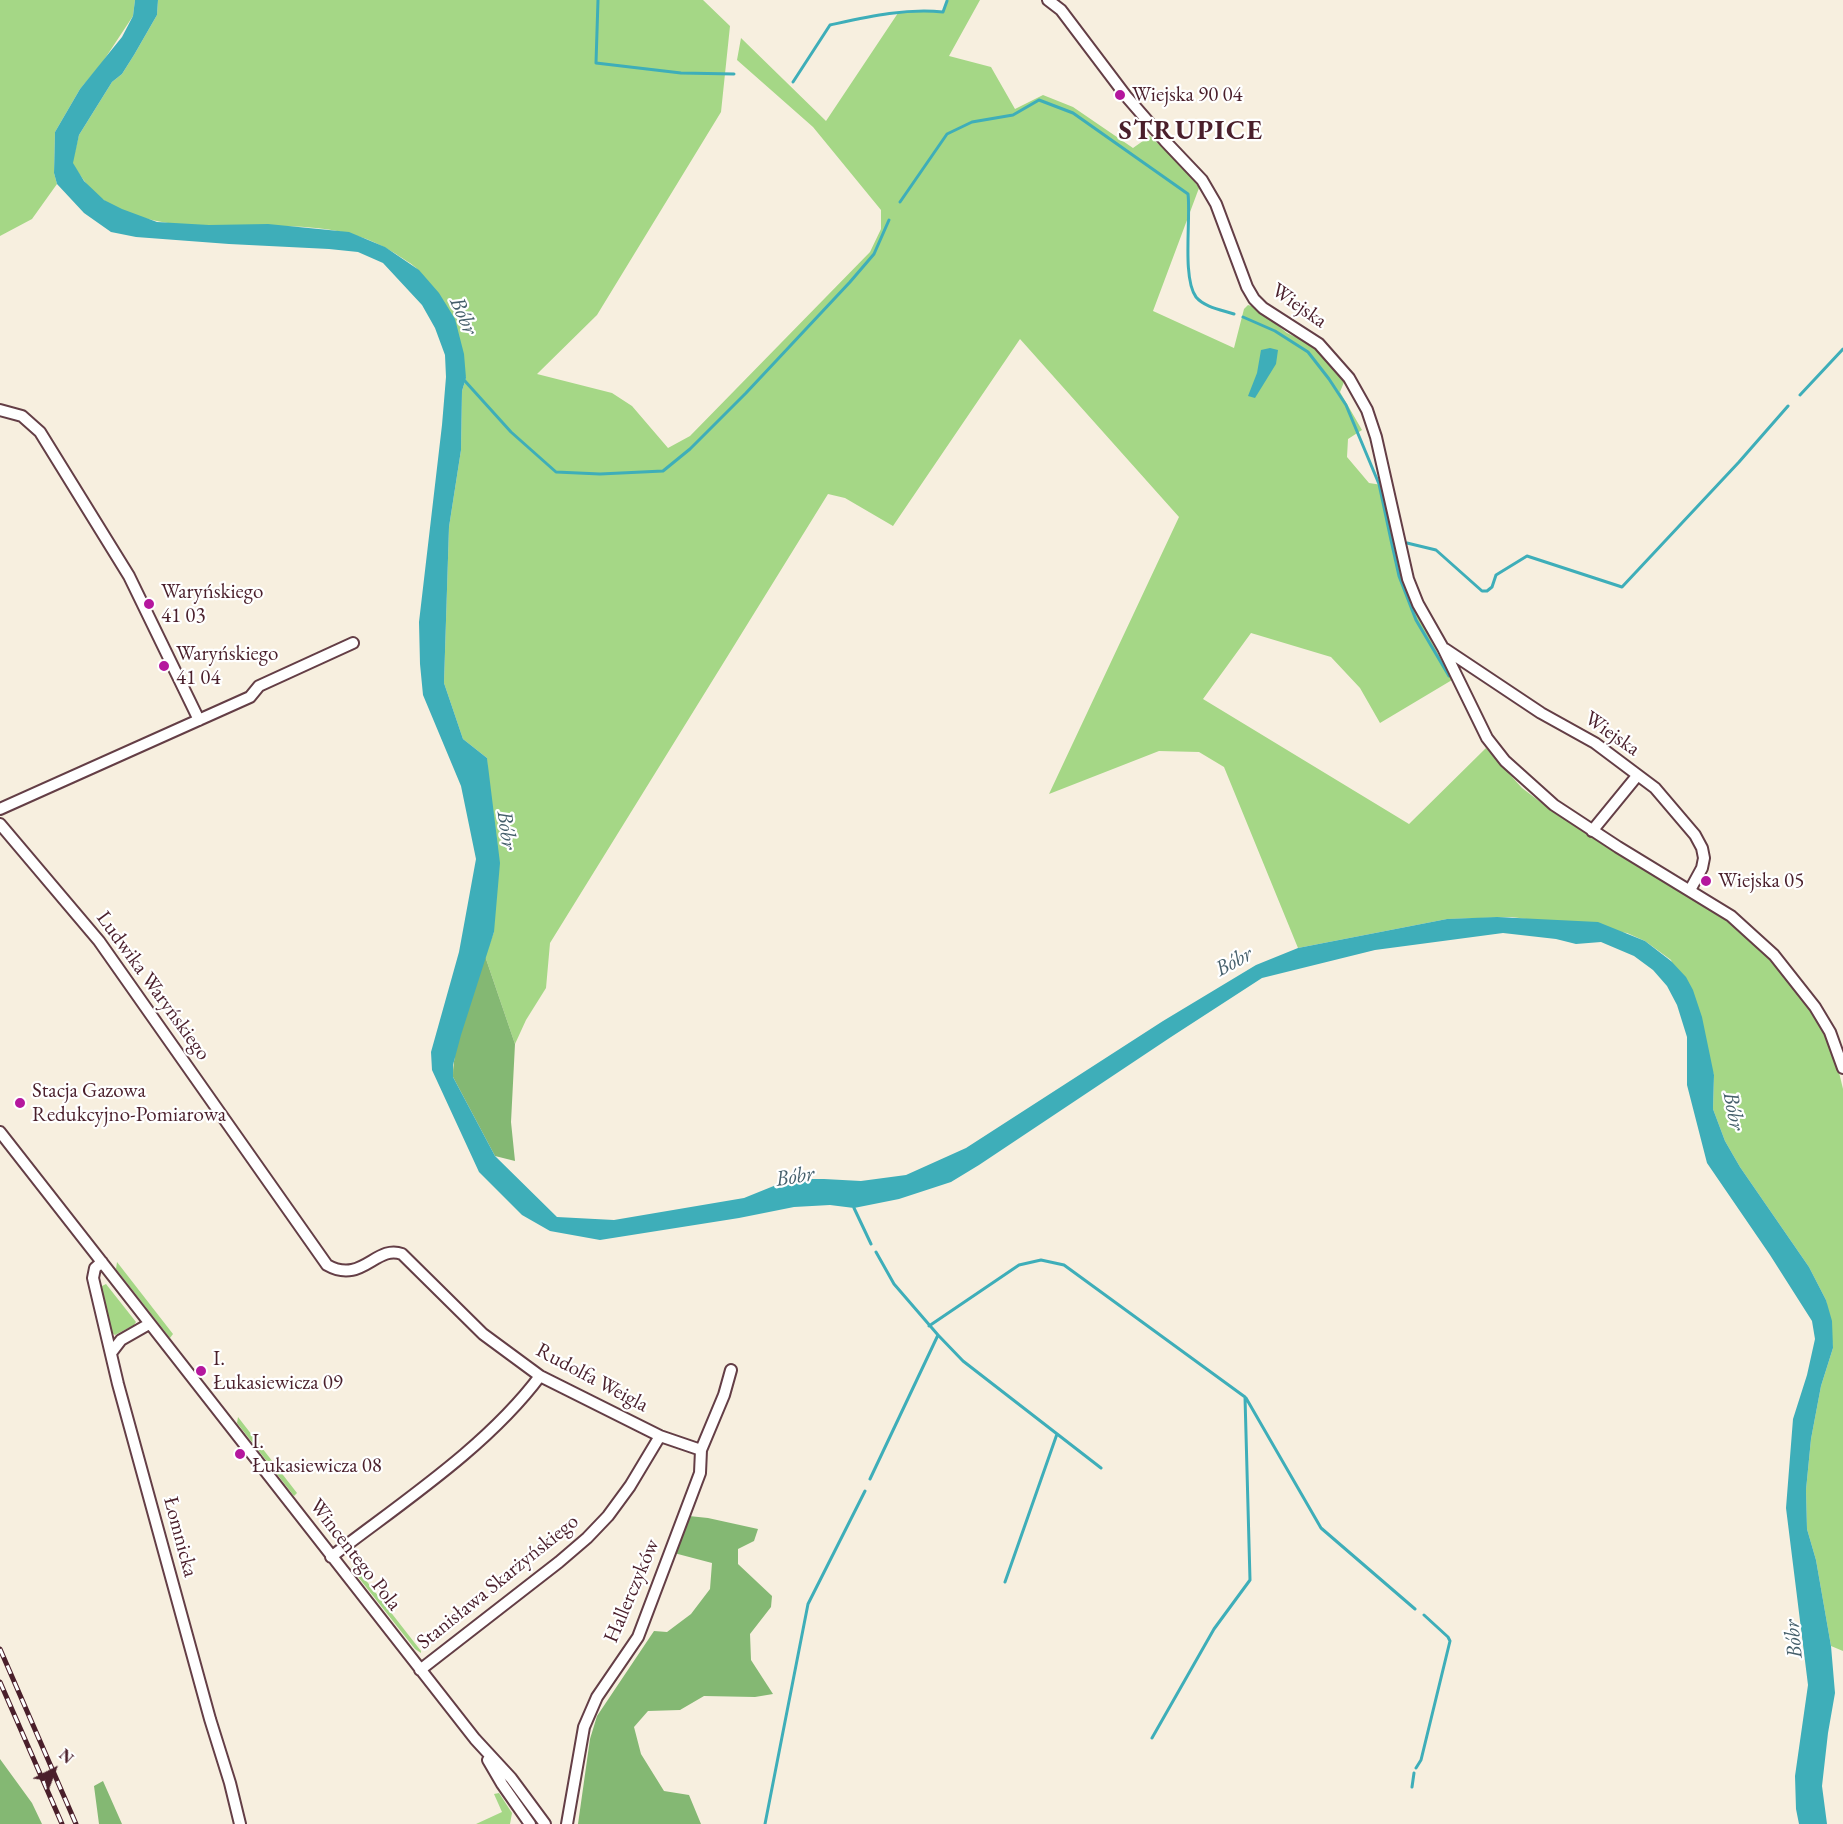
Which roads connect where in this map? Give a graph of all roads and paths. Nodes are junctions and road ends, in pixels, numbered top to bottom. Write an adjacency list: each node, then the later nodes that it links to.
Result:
1 (1048, 0): 4 (street, Wiejska)
2 (0, 410): 5 (street)
3 (353, 643): 5 (street)
4 (1443, 648): 6 (street, Wiejska); 9 (street, Wiejska)
5 (199, 720): 7 (street)
6 (1637, 776): 9 (street); 10 (street, Wiejska)
7 (0, 809)
8 (0, 824): 13 (street, Ludwika Waryńskiego)
9 (1592, 831): 10 (street, Wiejska)
10 (1690, 890): 11 (street, Wiejska)
11 (1843, 1068)
12 (0, 1132): 14 (street, Wincentego Pola)
13 (395, 1251): 18 (street, Rudolfa Weigla)
14 (102, 1262): 15 (street, Wincentego Pola); 16 (street, Łomnicka)
15 (149, 1324): 16 (street); 21 (street, Wincentego Pola)
16 (111, 1353): 25 (street, Łomnicka)
17 (731, 1370): 20 (street, Hallerczyków)
18 (540, 1376): 19 (street, Rudolfa Weigla); 21 (street)
19 (660, 1436): 20 (street, Rudolfa Weigla); 22 (street, Stanisława Skarżyńskiego)
20 (701, 1450): 29 (street, Hallerczyków)
21 (331, 1557): 22 (street, Wincentego Pola)
22 (420, 1670): 23 (street, Wincentego Pola)
23 (481, 1746): 24 (street, Wincentego Pola); 28 (street, Wincentego Pola)
24 (519, 1811): 26 (street); 27 (street, Wincentego Pola)
25 (240, 1824)
26 (519, 1824)
27 (530, 1824)
28 (545, 1824)
29 (567, 1824)

